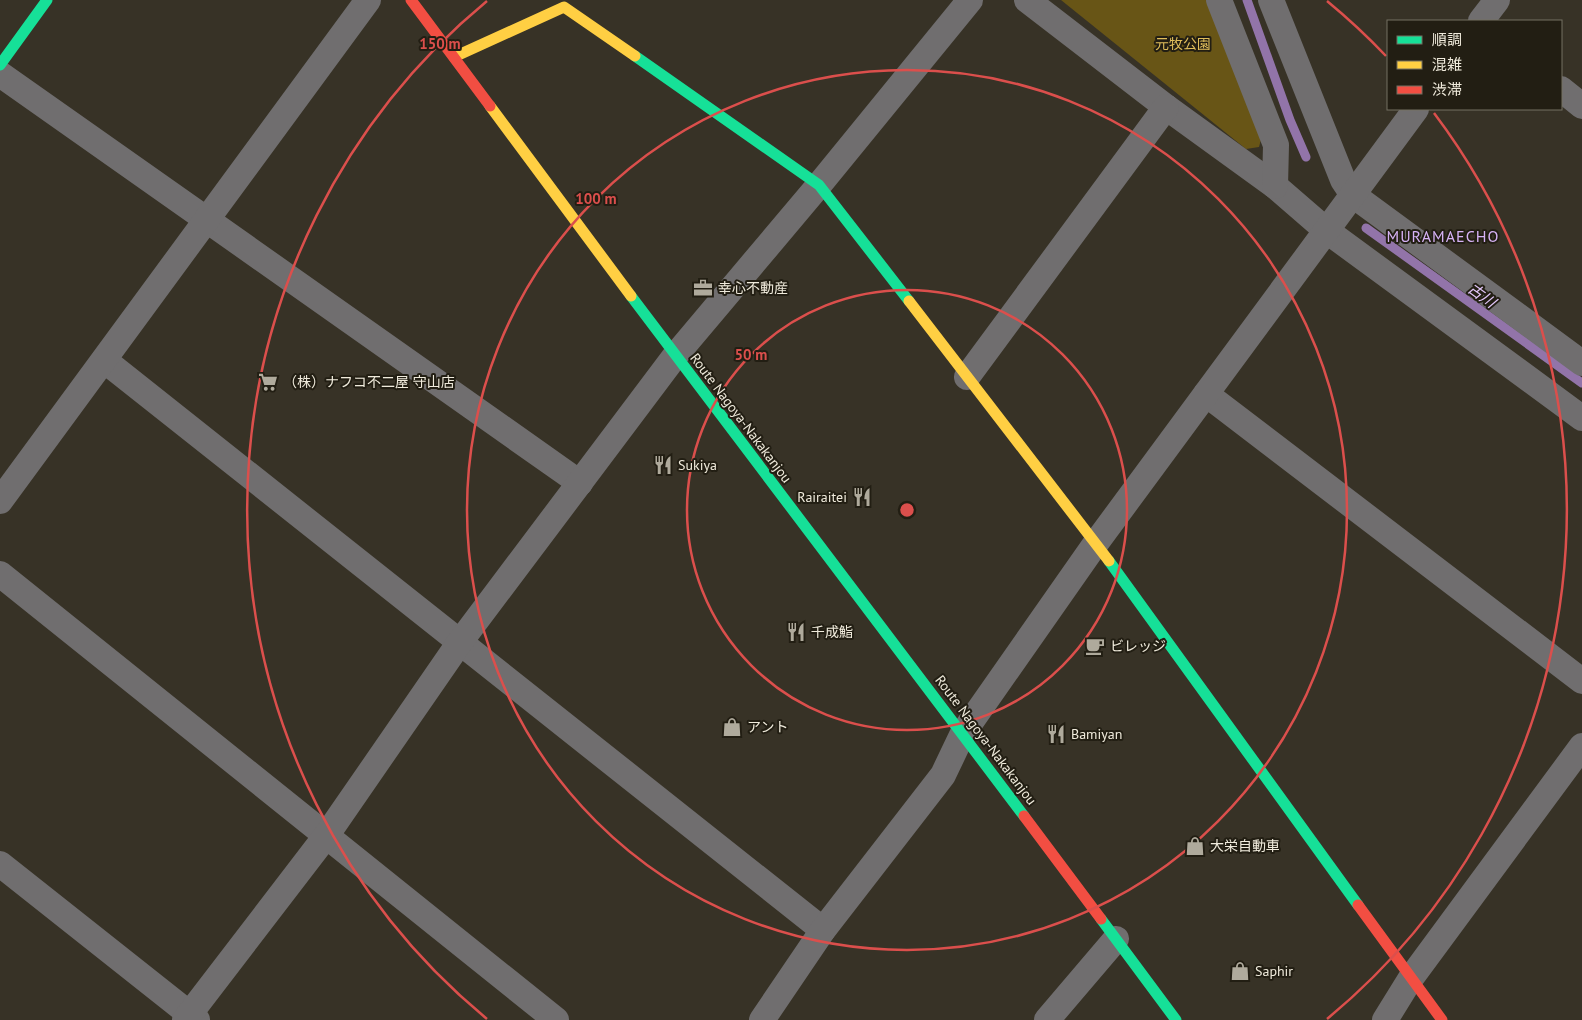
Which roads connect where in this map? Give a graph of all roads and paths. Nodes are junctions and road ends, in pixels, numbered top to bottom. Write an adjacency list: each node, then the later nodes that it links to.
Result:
1 (47, 0): 11 (street)
2 (368, 0): 20 (street)
3 (411, 0): 10 (street, Route Nagoya-Nakakanjou)
4 (970, 0): 17 (street)
5 (1028, 0): 15 (street)
6 (1219, 0): 18 (street)
7 (1271, 0): 19 (street)
8 (1497, 0): 9 (street)
9 (1482, 20)
10 (454, 57): 17 (street); 22 (street, Route Nagoya-Nakakanjou)
11 (0, 65)
12 (0, 74): 20 (street)
13 (1562, 90): 14 (street)
14 (1582, 106)
15 (1166, 107): 18 (street); 25 (street)
16 (1415, 110): 19 (street)
17 (819, 185): 22 (street); 25 (street)
18 (1275, 186): 21 (street)
19 (1353, 195): 21 (street); 24 (street)
20 (206, 220): 23 (street); 28 (street)
21 (1327, 230): 26 (street); 27 (street)
22 (676, 356): 28 (street); 34 (street, Route Nagoya-Nakakanjou)
23 (104, 360): 29 (street); 32 (street)
24 (1582, 363)
25 (967, 376): 30 (street)
26 (1206, 394): 30 (street); 33 (street)
27 (1582, 418)
28 (580, 483): 32 (street)
29 (0, 501)
30 (1096, 543): 34 (street); 40 (street)
31 (0, 574): 36 (street)
32 (460, 642): 36 (street); 38 (street)
33 (1582, 681)
34 (963, 733): 38 (street); 39 (street, Route Nagoya-Nakakanjou)
35 (1582, 746): 40 (street)
36 (326, 836): 41 (street); 42 (street)
37 (0, 864): 41 (street)
38 (823, 930): 43 (street)
39 (1116, 939): 44 (street); 45 (street, Route Nagoya-Nakakanjou)
40 (1411, 978): 46 (street); 47 (street)
41 (190, 1018)
42 (556, 1020)
43 (762, 1020)
44 (1047, 1020)
45 (1176, 1020)
46 (1385, 1020)
47 (1442, 1020)

